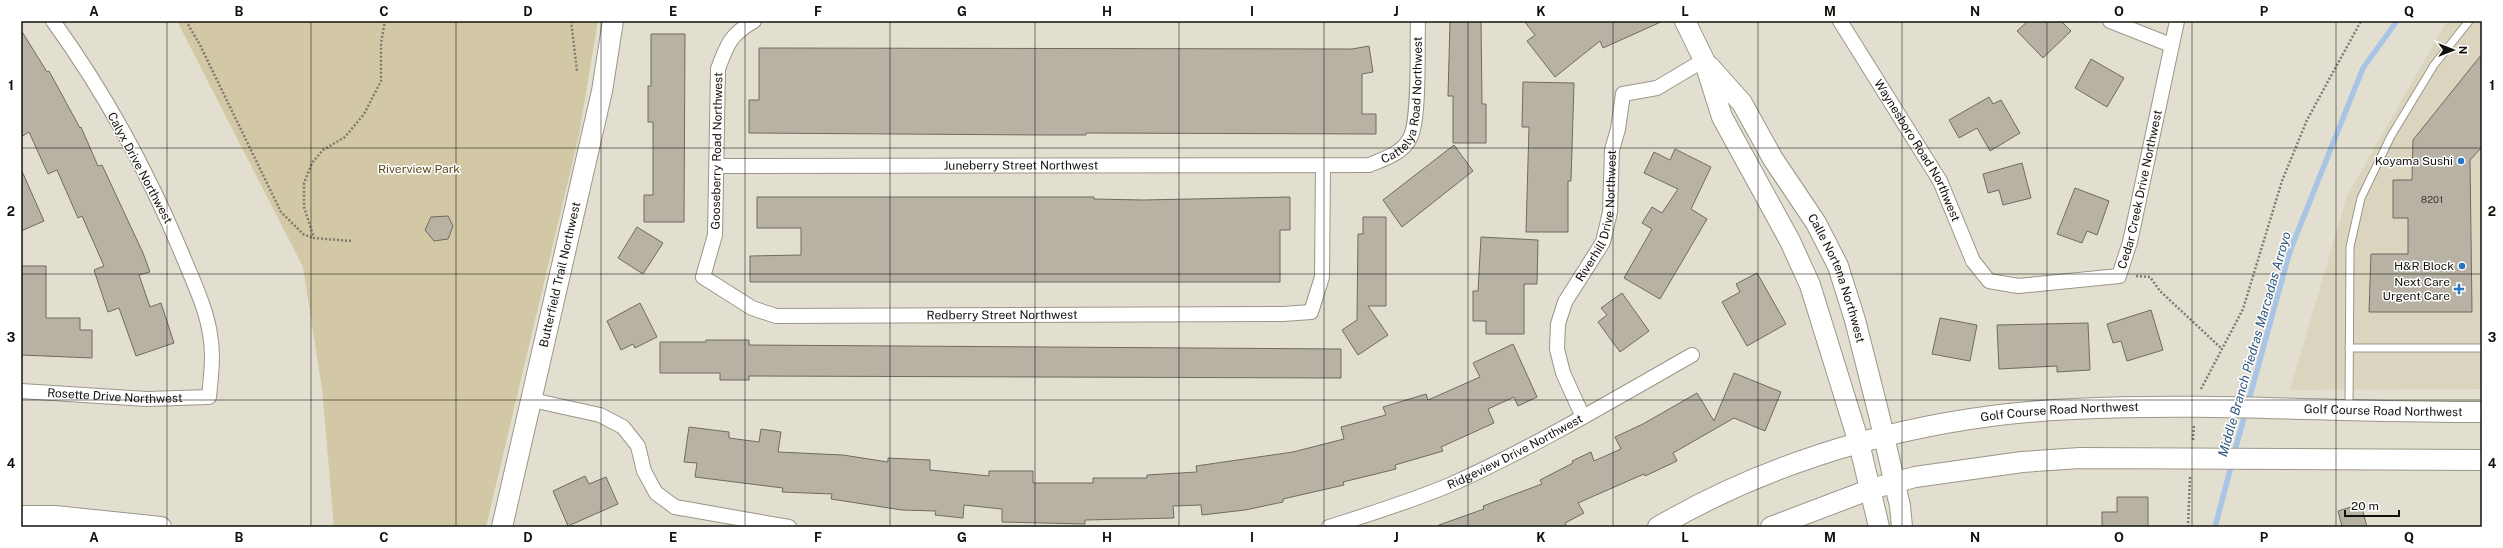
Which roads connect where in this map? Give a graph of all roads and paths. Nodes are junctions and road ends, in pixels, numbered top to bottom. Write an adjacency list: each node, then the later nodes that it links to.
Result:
1 (53, 21): 29 (street, Calyx Drive Northwest)
2 (186, 21): 19 (path)
3 (385, 21): 19 (path)
4 (572, 21): 16 (path)
5 (613, 21): 30 (main road, Butterfield Trail Northwest)
6 (754, 21): 17 (street, Gooseberry Road Northwest)
7 (1418, 21): 18 (street, Cattelya Road Northwest)
8 (1685, 21): 15 (main road, Calle Nortena Northwest)
9 (1840, 21): 23 (street, Waynesboro Road Northwest)
10 (2110, 21): 14 (street)
11 (2177, 21): 14 (street, Cedar Creek Drive Northwest)
12 (2361, 21): 24 (path)
13 (2469, 21): 25 (lane)
14 (2171, 45): 21 (street, Cedar Creek Drive Northwest)
15 (1704, 60): 34 (street, Riverhill Drive Northwest); 35 (main road, Calle Nortena Northwest); 36 (main road, Calle Nortena Northwest)
16 (577, 71)
17 (718, 166): 18 (street, Juneberry Street Northwest); 22 (street, Gooseberry Road Northwest)
18 (1323, 166): 22 (street, Redberry Street Northwest)
19 (314, 238): 20 (path)
20 (351, 241)
21 (2119, 276): 23 (street, Cedar Creek Drive Northwest); 24 (path)
22 (703, 277)
23 (1989, 281)
24 (2221, 348): 31 (path)
25 (2349, 348): 26 (lane); 32 (lane)
26 (2482, 348)
27 (1692, 355): 34 (street, Ridgeview Drive Northwest)
28 (21, 392): 29 (street, Rosette Drive Northwest)
29 (209, 397)
30 (532, 400): 43 (main road, Butterfield Trail Northwest); 44 (street)
31 (2202, 408): 32 (main road, Golf Course Road Northwest); 35 (main road, Golf Course Road Northwest); 37 (path)
32 (2349, 411): 33 (main road, Golf Course Road Northwest)
33 (2482, 412)
34 (1583, 417): 45 (street, Ridgeview Drive Northwest)
35 (1884, 436): 36 (main road, Golf Course Road Northwest); 39 (main road, Calle Nortena Northwest)
36 (1859, 443): 40 (main road, Calle Nortena Northwest); 46 (main road, Golf Course Road Northwest)
37 (2197, 458): 38 (main road); 39 (main road); 50 (path)
38 (2482, 460)
39 (1895, 482): 40 (main road); 49 (main road, Calle Nortena Northwest)
40 (1871, 489): 47 (main road); 48 (main road, Calle Nortena Northwest)
41 (21, 516): 42 (main road)
42 (161, 527)
43 (502, 527)
44 (789, 527)
45 (1329, 527)
46 (1658, 527)
47 (1771, 527)
48 (1879, 527)
49 (1902, 527)
50 (2188, 527)

